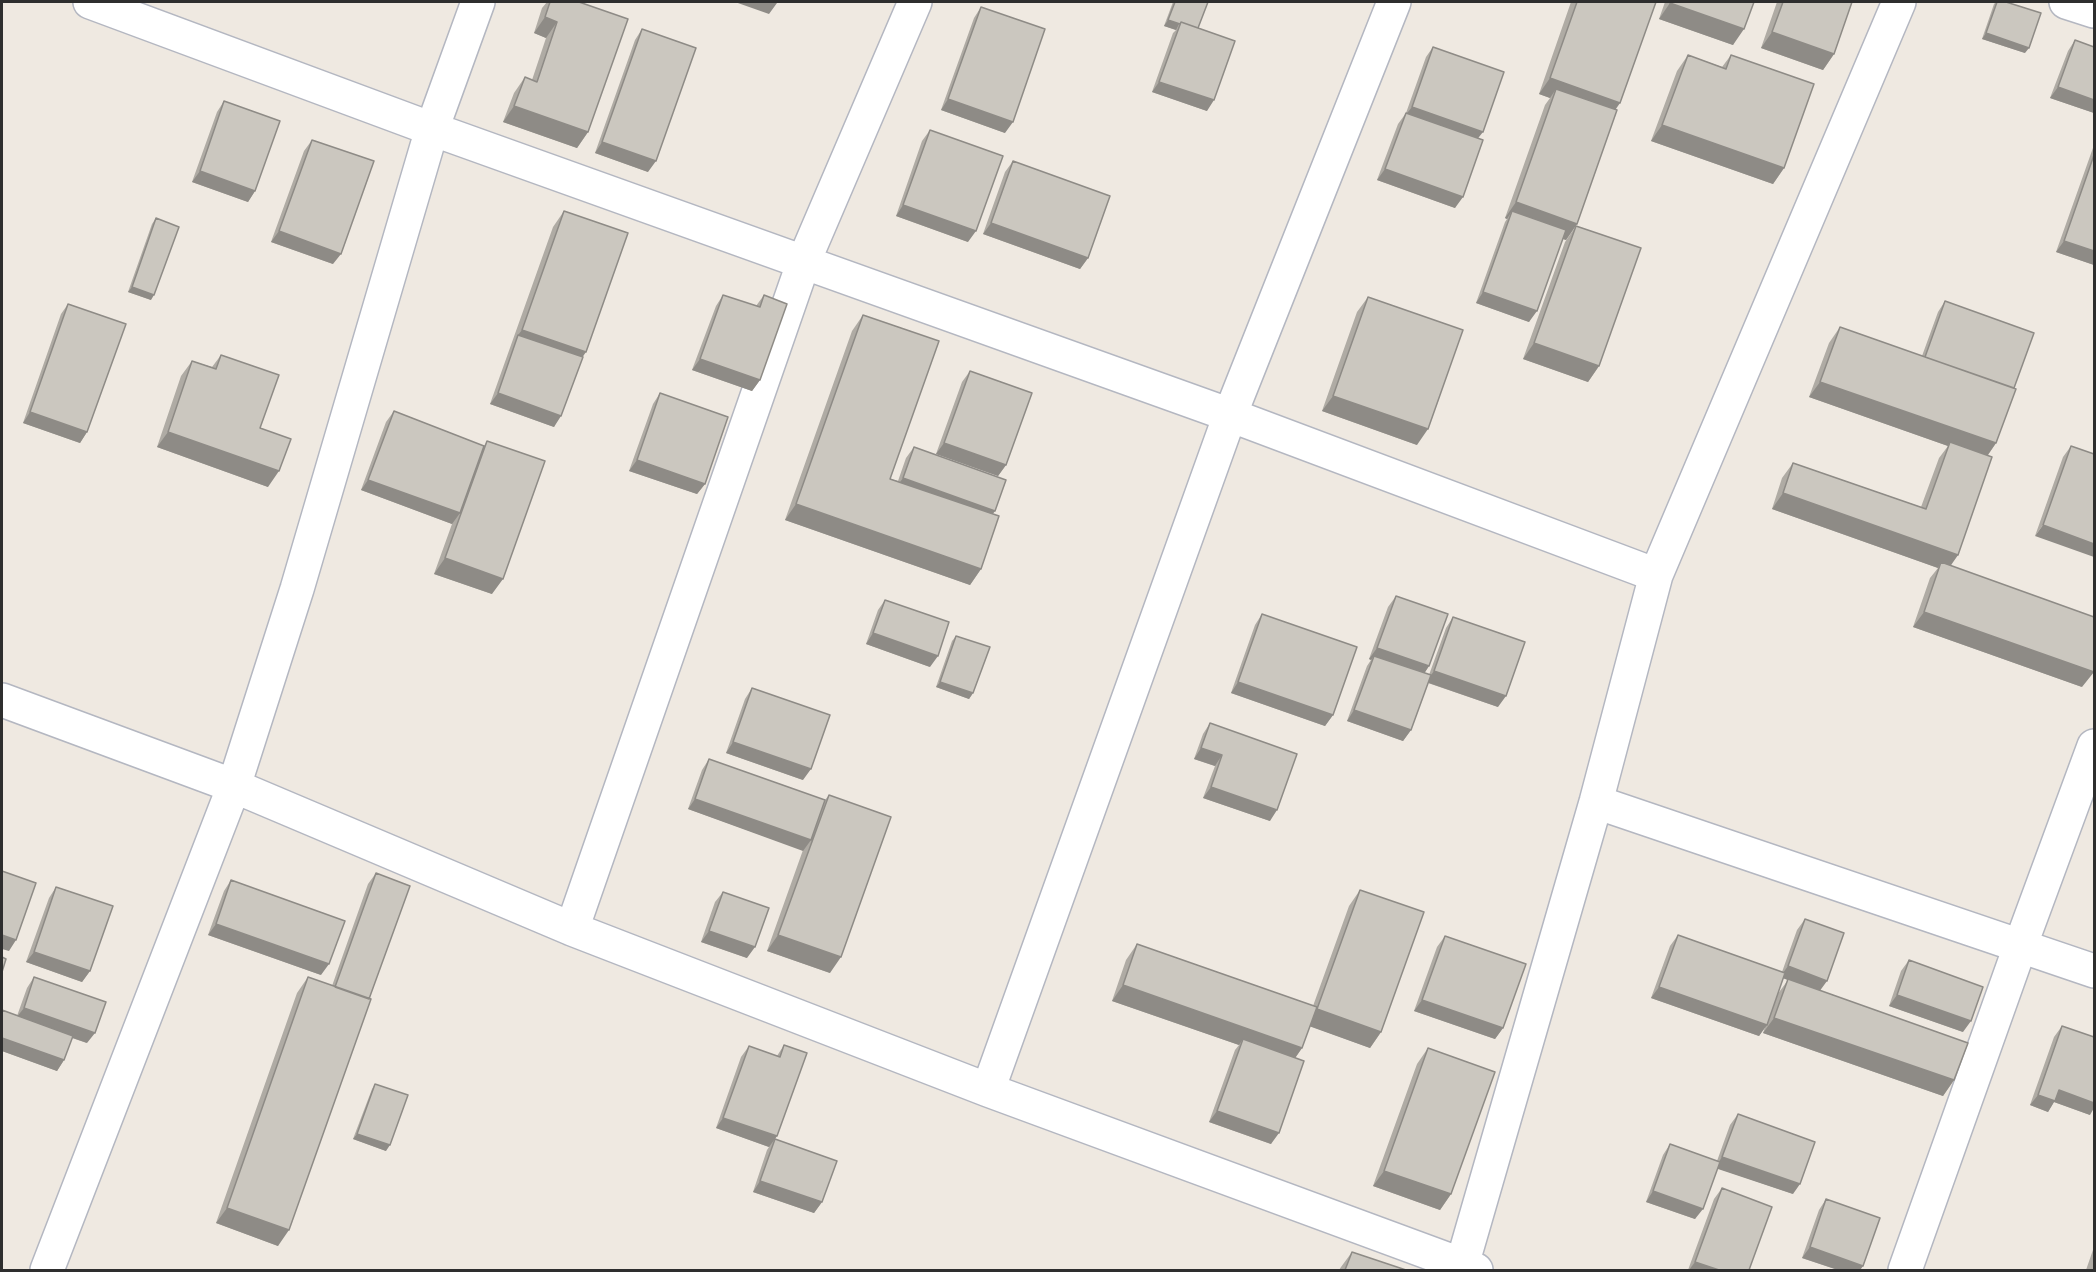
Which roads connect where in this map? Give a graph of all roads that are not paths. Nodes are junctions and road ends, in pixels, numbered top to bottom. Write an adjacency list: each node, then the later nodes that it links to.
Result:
1 (90, 2): 8 (street)
2 (478, 2): 8 (street)
3 (915, 2): 9 (street)
4 (1394, 2): 10 (street)
5 (1899, 2): 11 (street)
6 (2066, 2): 7 (street)
7 (2094, 11)
8 (432, 129): 9 (street); 14 (street)
9 (804, 261): 10 (street); 16 (street)
10 (1230, 415): 11 (street); 19 (street)
11 (1656, 575): 15 (street)
12 (2, 700): 14 (street)
13 (2094, 746): 17 (street)
14 (234, 786): 16 (street); 21 (street)
15 (1596, 802): 17 (street); 20 (street)
16 (572, 929): 19 (street)
17 (2021, 944): 18 (street); 22 (street)
18 (2094, 971)
19 (988, 1090): 20 (street)
20 (1469, 1268)
21 (47, 1270)
22 (1905, 1270)

